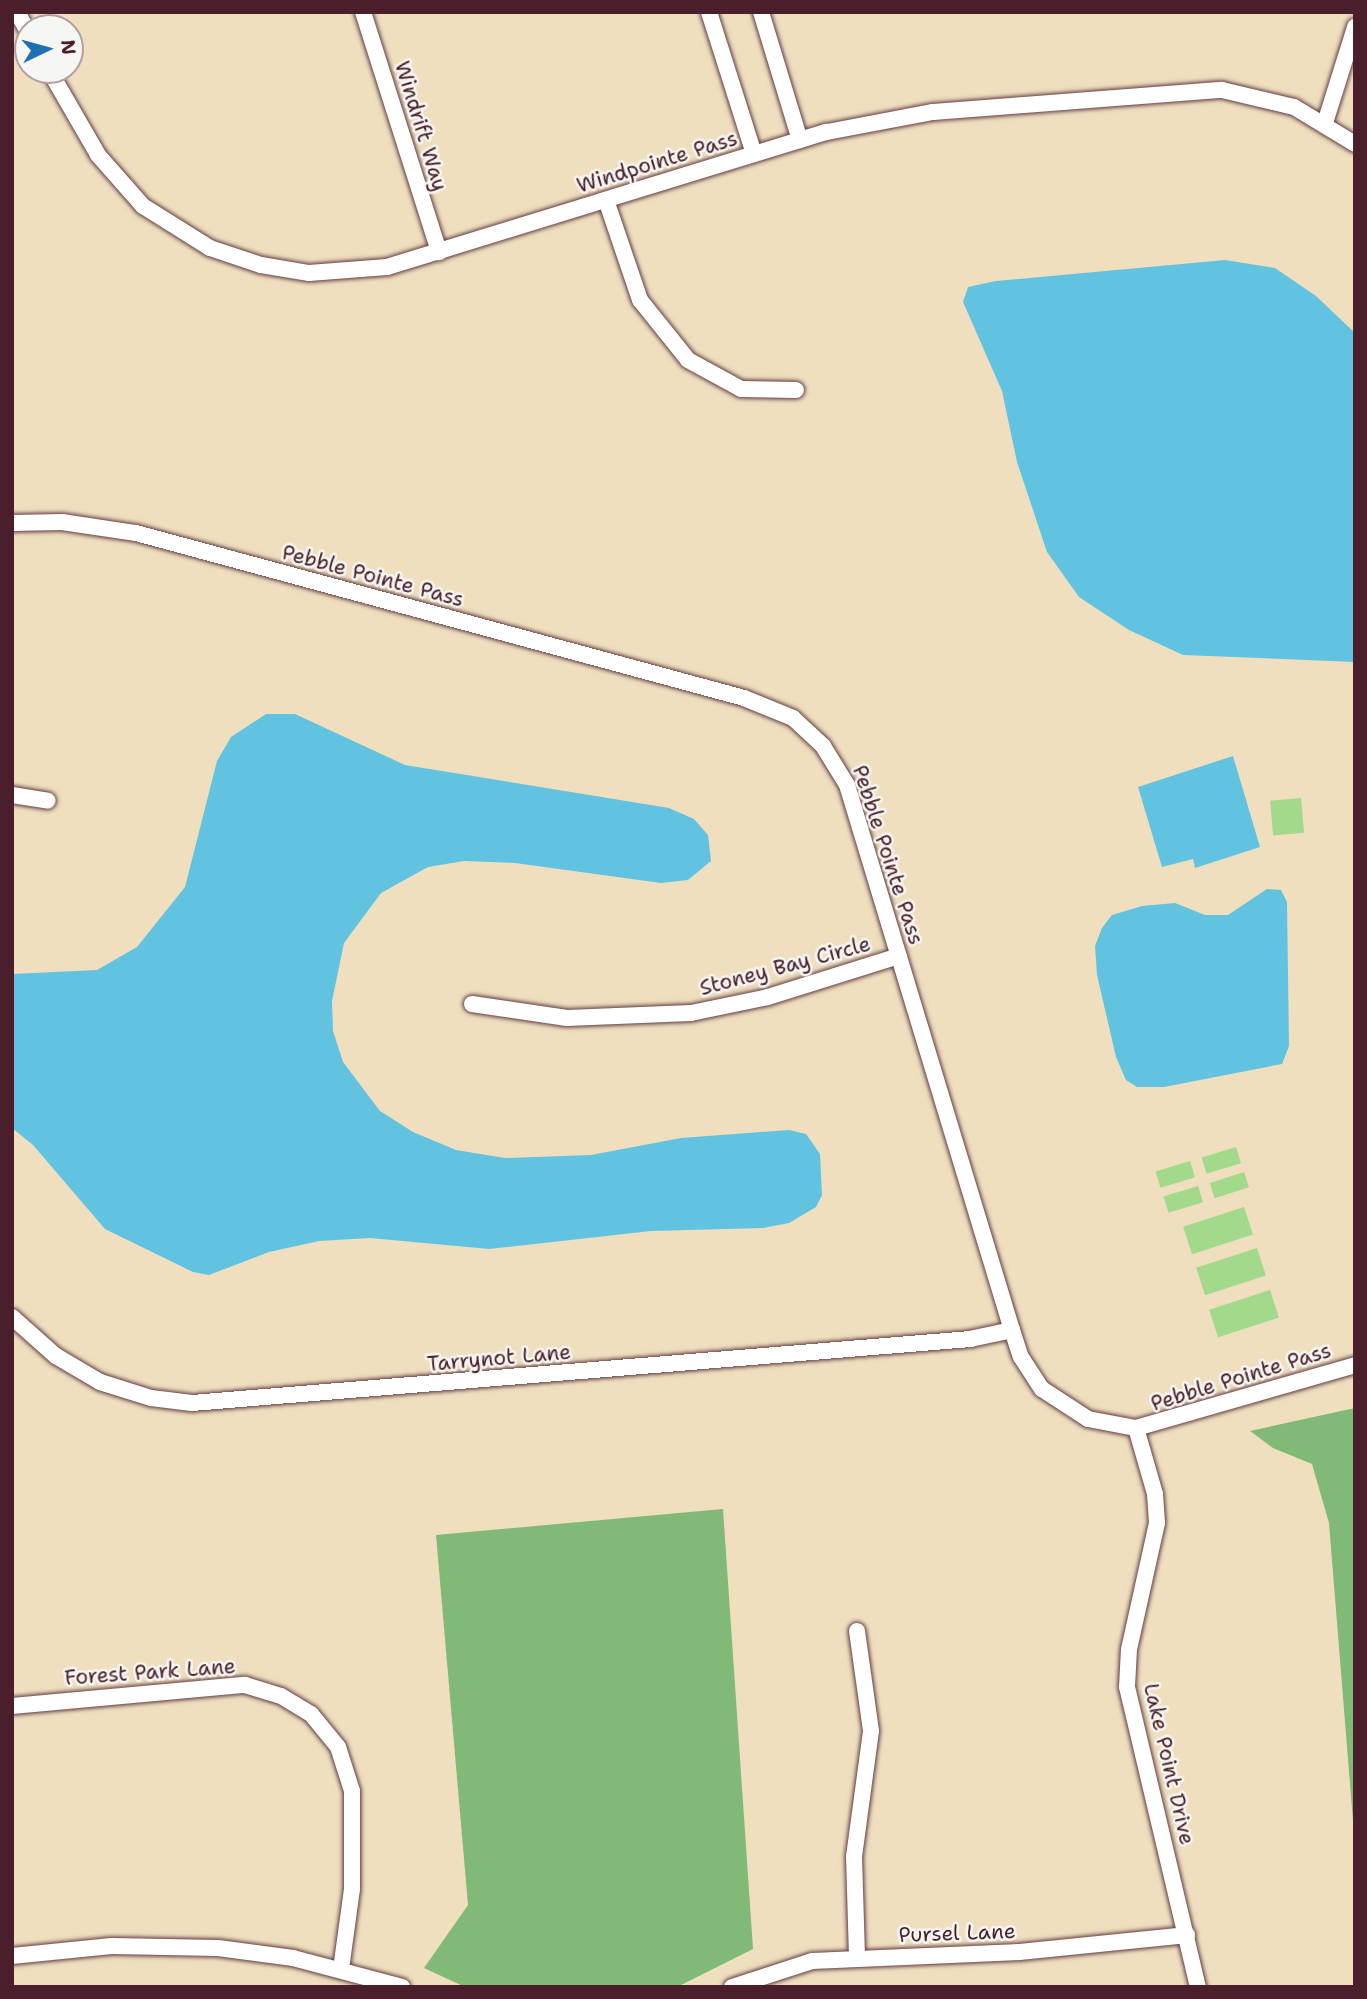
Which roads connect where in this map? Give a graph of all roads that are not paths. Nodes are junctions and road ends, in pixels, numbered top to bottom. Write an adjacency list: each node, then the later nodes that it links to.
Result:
1 (363, 12): 11 (street, Windrift Way)
2 (709, 12): 9 (street)
3 (761, 12): 7 (street)
4 (1355, 27): 6 (street)
5 (57, 84): 11 (street, Windpointe Pass)
6 (1325, 123): 7 (street, Windpointe Pass); 8 (street, Windpointe Pass)
7 (800, 140): 9 (street, Windpointe Pass)
8 (1355, 144)
9 (754, 154): 10 (street, Windpointe Pass)
10 (606, 200): 11 (street, Windpointe Pass); 12 (street)
11 (439, 252)
12 (796, 390)
13 (12, 523): 16 (street, Pebble Pointe Pass)
14 (12, 795): 15 (street)
15 (48, 800)
16 (899, 956): 17 (street, Stoney Bay Circle); 19 (street, Pebble Pointe Pass)
17 (472, 1004)
18 (12, 1317): 19 (street, Tarrynot Lane)
19 (1012, 1330): 21 (street, Pebble Pointe Pass)
20 (1355, 1365): 21 (street, Pebble Pointe Pass)
21 (1136, 1428): 24 (street, Lake Point Drive)
22 (857, 1631): 26 (street)
23 (12, 1706): 27 (street, Forest Park Lane)
24 (1187, 1935): 26 (street, Pursel Lane); 30 (street, Lake Point Drive)
25 (12, 1956): 27 (street)
26 (857, 1957): 29 (street, Pursel Lane)
27 (341, 1969): 28 (street)
28 (402, 1987)
29 (732, 1987)
30 (1198, 1987)

